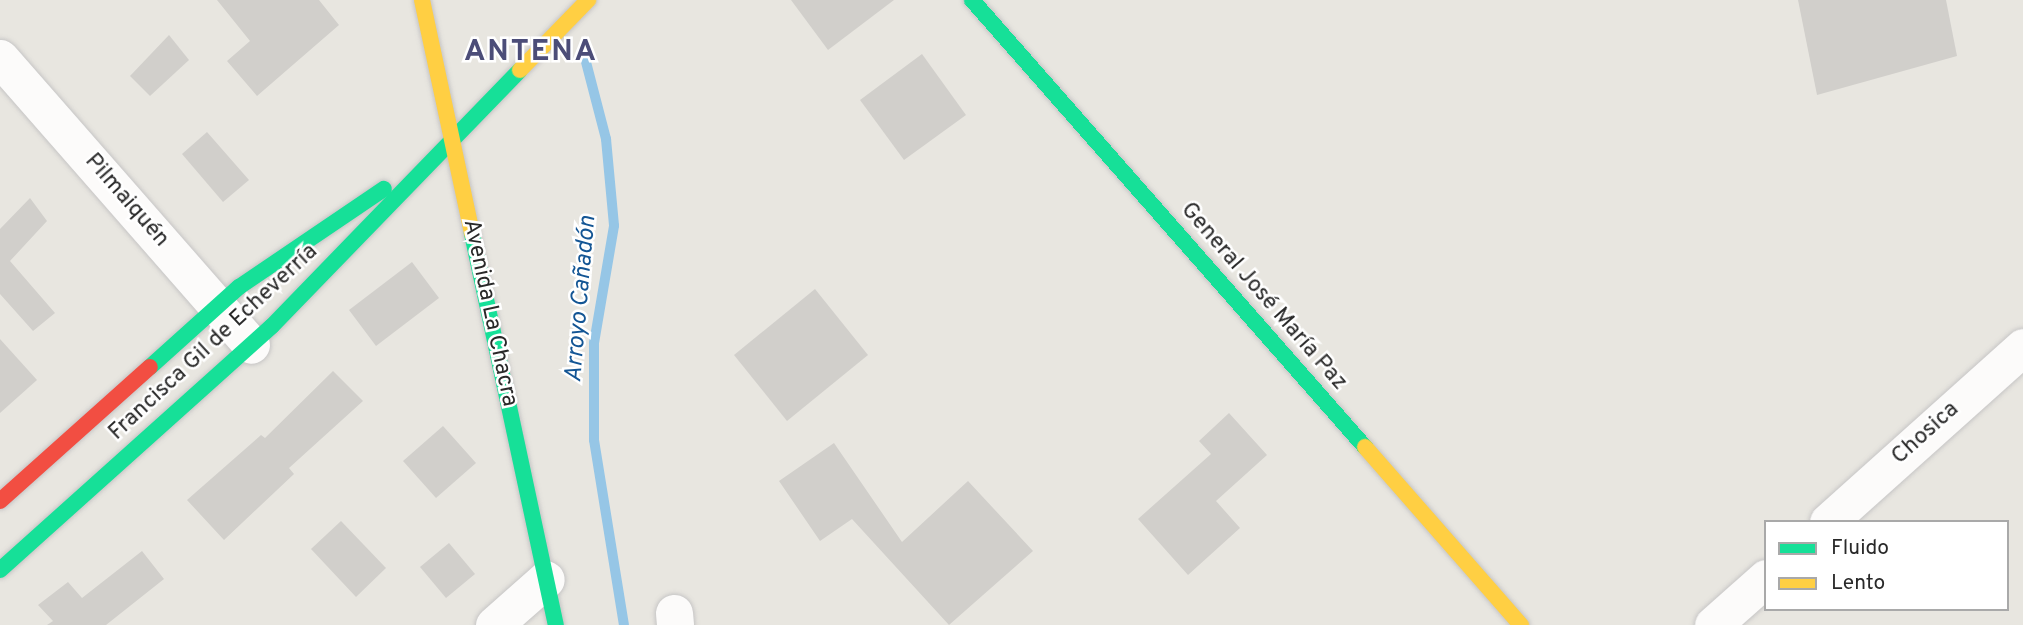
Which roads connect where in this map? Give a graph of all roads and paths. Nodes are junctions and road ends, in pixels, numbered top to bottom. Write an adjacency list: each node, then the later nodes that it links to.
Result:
1 (422, 0): 5 (street, Avenida La Chacra)
2 (588, 0): 5 (street, Francisca Gil de Echeverría)
3 (972, 0): 16 (street, General José María Paz)
4 (0, 58): 6 (street, Pilmaiquén)
5 (453, 143): 6 (street, Francisca Gil de Echeverría); 7 (street, Francisca Gil de Echeverría); 12 (street, Avenida La Chacra)
6 (217, 306): 7 (street, Pilmaiquén); 9 (street, Francisca Gil de Echeverría)
7 (251, 345): 11 (street, Francisca Gil de Echeverría)
8 (2023, 347): 10 (street, Chosica)
9 (0, 501)
10 (1830, 520)
11 (0, 570)
12 (546, 579): 14 (street); 15 (street, Avenida La Chacra)
13 (1764, 580): 17 (street)
14 (494, 625)
15 (555, 625)
16 (1521, 625)
17 (1713, 625)

